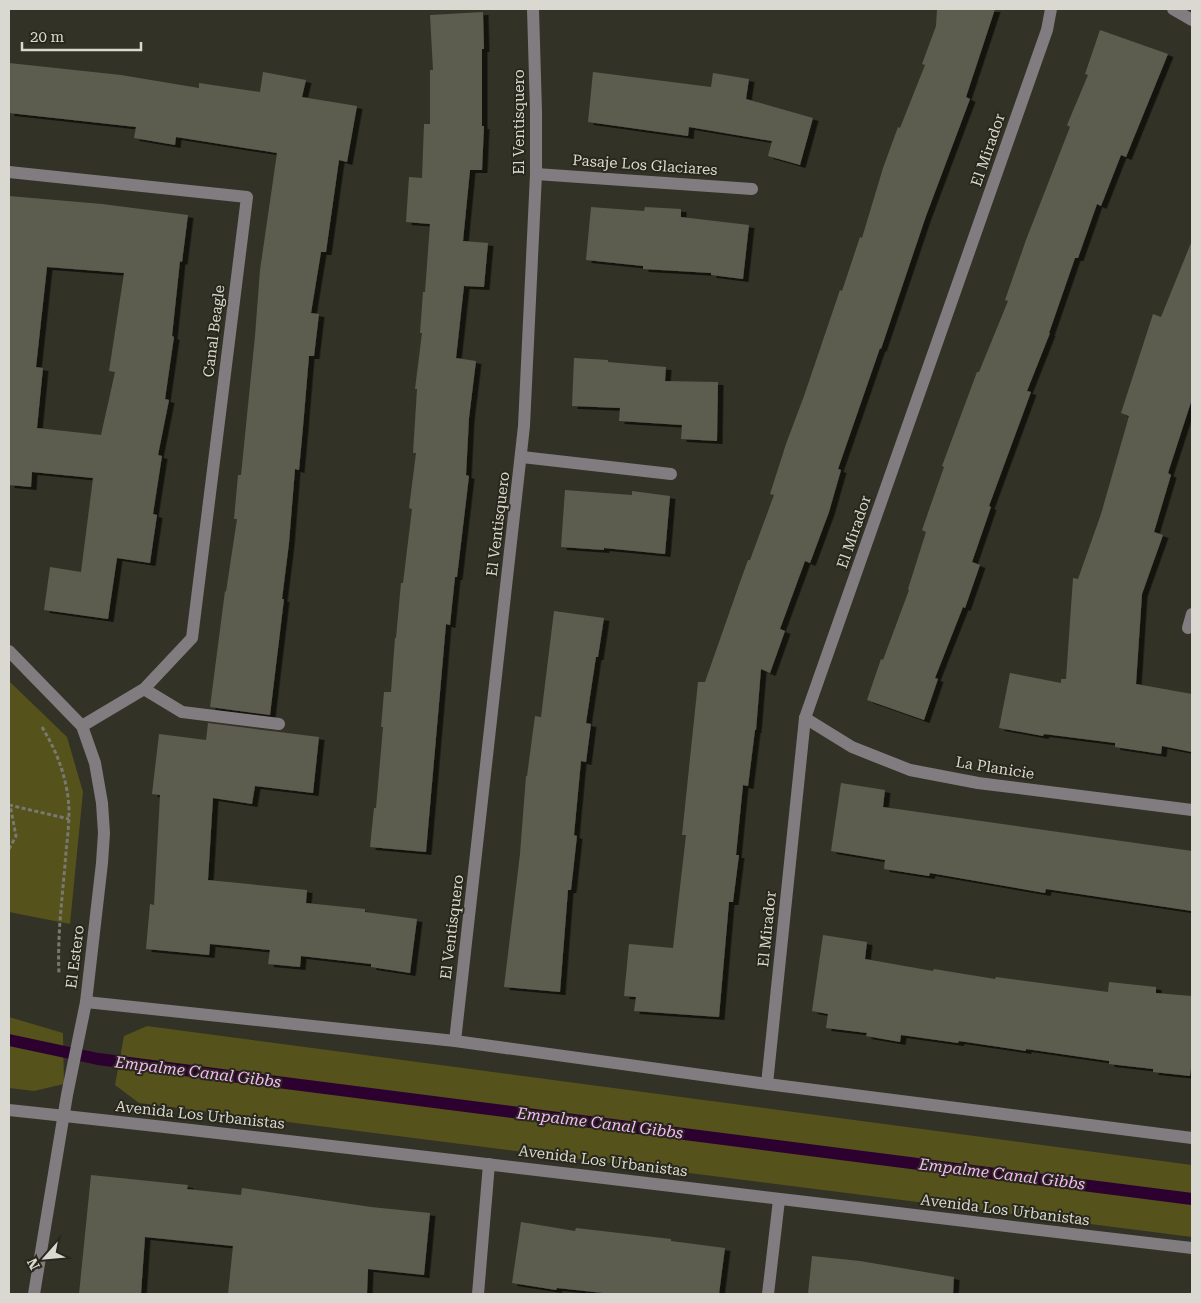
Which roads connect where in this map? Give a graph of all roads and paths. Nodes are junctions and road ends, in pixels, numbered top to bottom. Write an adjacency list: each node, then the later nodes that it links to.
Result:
1 (533, 9): 6 (street, El Ventisquero)
2 (1050, 9): 14 (street, El Mirador)
3 (1173, 9): 4 (street)
4 (1192, 20)
5 (9, 172): 13 (street, Canal Beagle)
6 (536, 174): 7 (street, Pasaje Los Glaciares); 8 (street, El Ventisquero)
7 (752, 188)
8 (522, 457): 9 (street); 23 (street, El Ventisquero)
9 (670, 474)
10 (1192, 614): 11 (street)
11 (1188, 628)
12 (9, 651): 17 (street, El Estero)
13 (144, 689): 16 (street); 17 (street, Canal Beagle)
14 (805, 718): 19 (street, La Planicie); 24 (street, El Mirador)
15 (40, 724): 20 (path)
16 (280, 724)
17 (82, 726): 22 (street, El Estero)
18 (9, 805): 20 (path); 21 (path)
19 (1192, 810)
20 (69, 820): 22 (path)
21 (9, 849)
22 (86, 1002): 23 (street); 26 (street, El Estero)
23 (455, 1041): 24 (street)
24 (767, 1084): 27 (street)
25 (9, 1110): 26 (street, Avenida Los Urbanistas)
26 (64, 1116): 28 (street, Avenida Los Urbanistas); 31 (street, El Estero)
27 (1192, 1138)
28 (490, 1164): 29 (street, Avenida Los Urbanistas); 32 (street)
29 (779, 1200): 30 (street, Avenida Los Urbanistas); 33 (street)
30 (1192, 1248)
31 (34, 1294)
32 (478, 1294)
33 (768, 1294)

